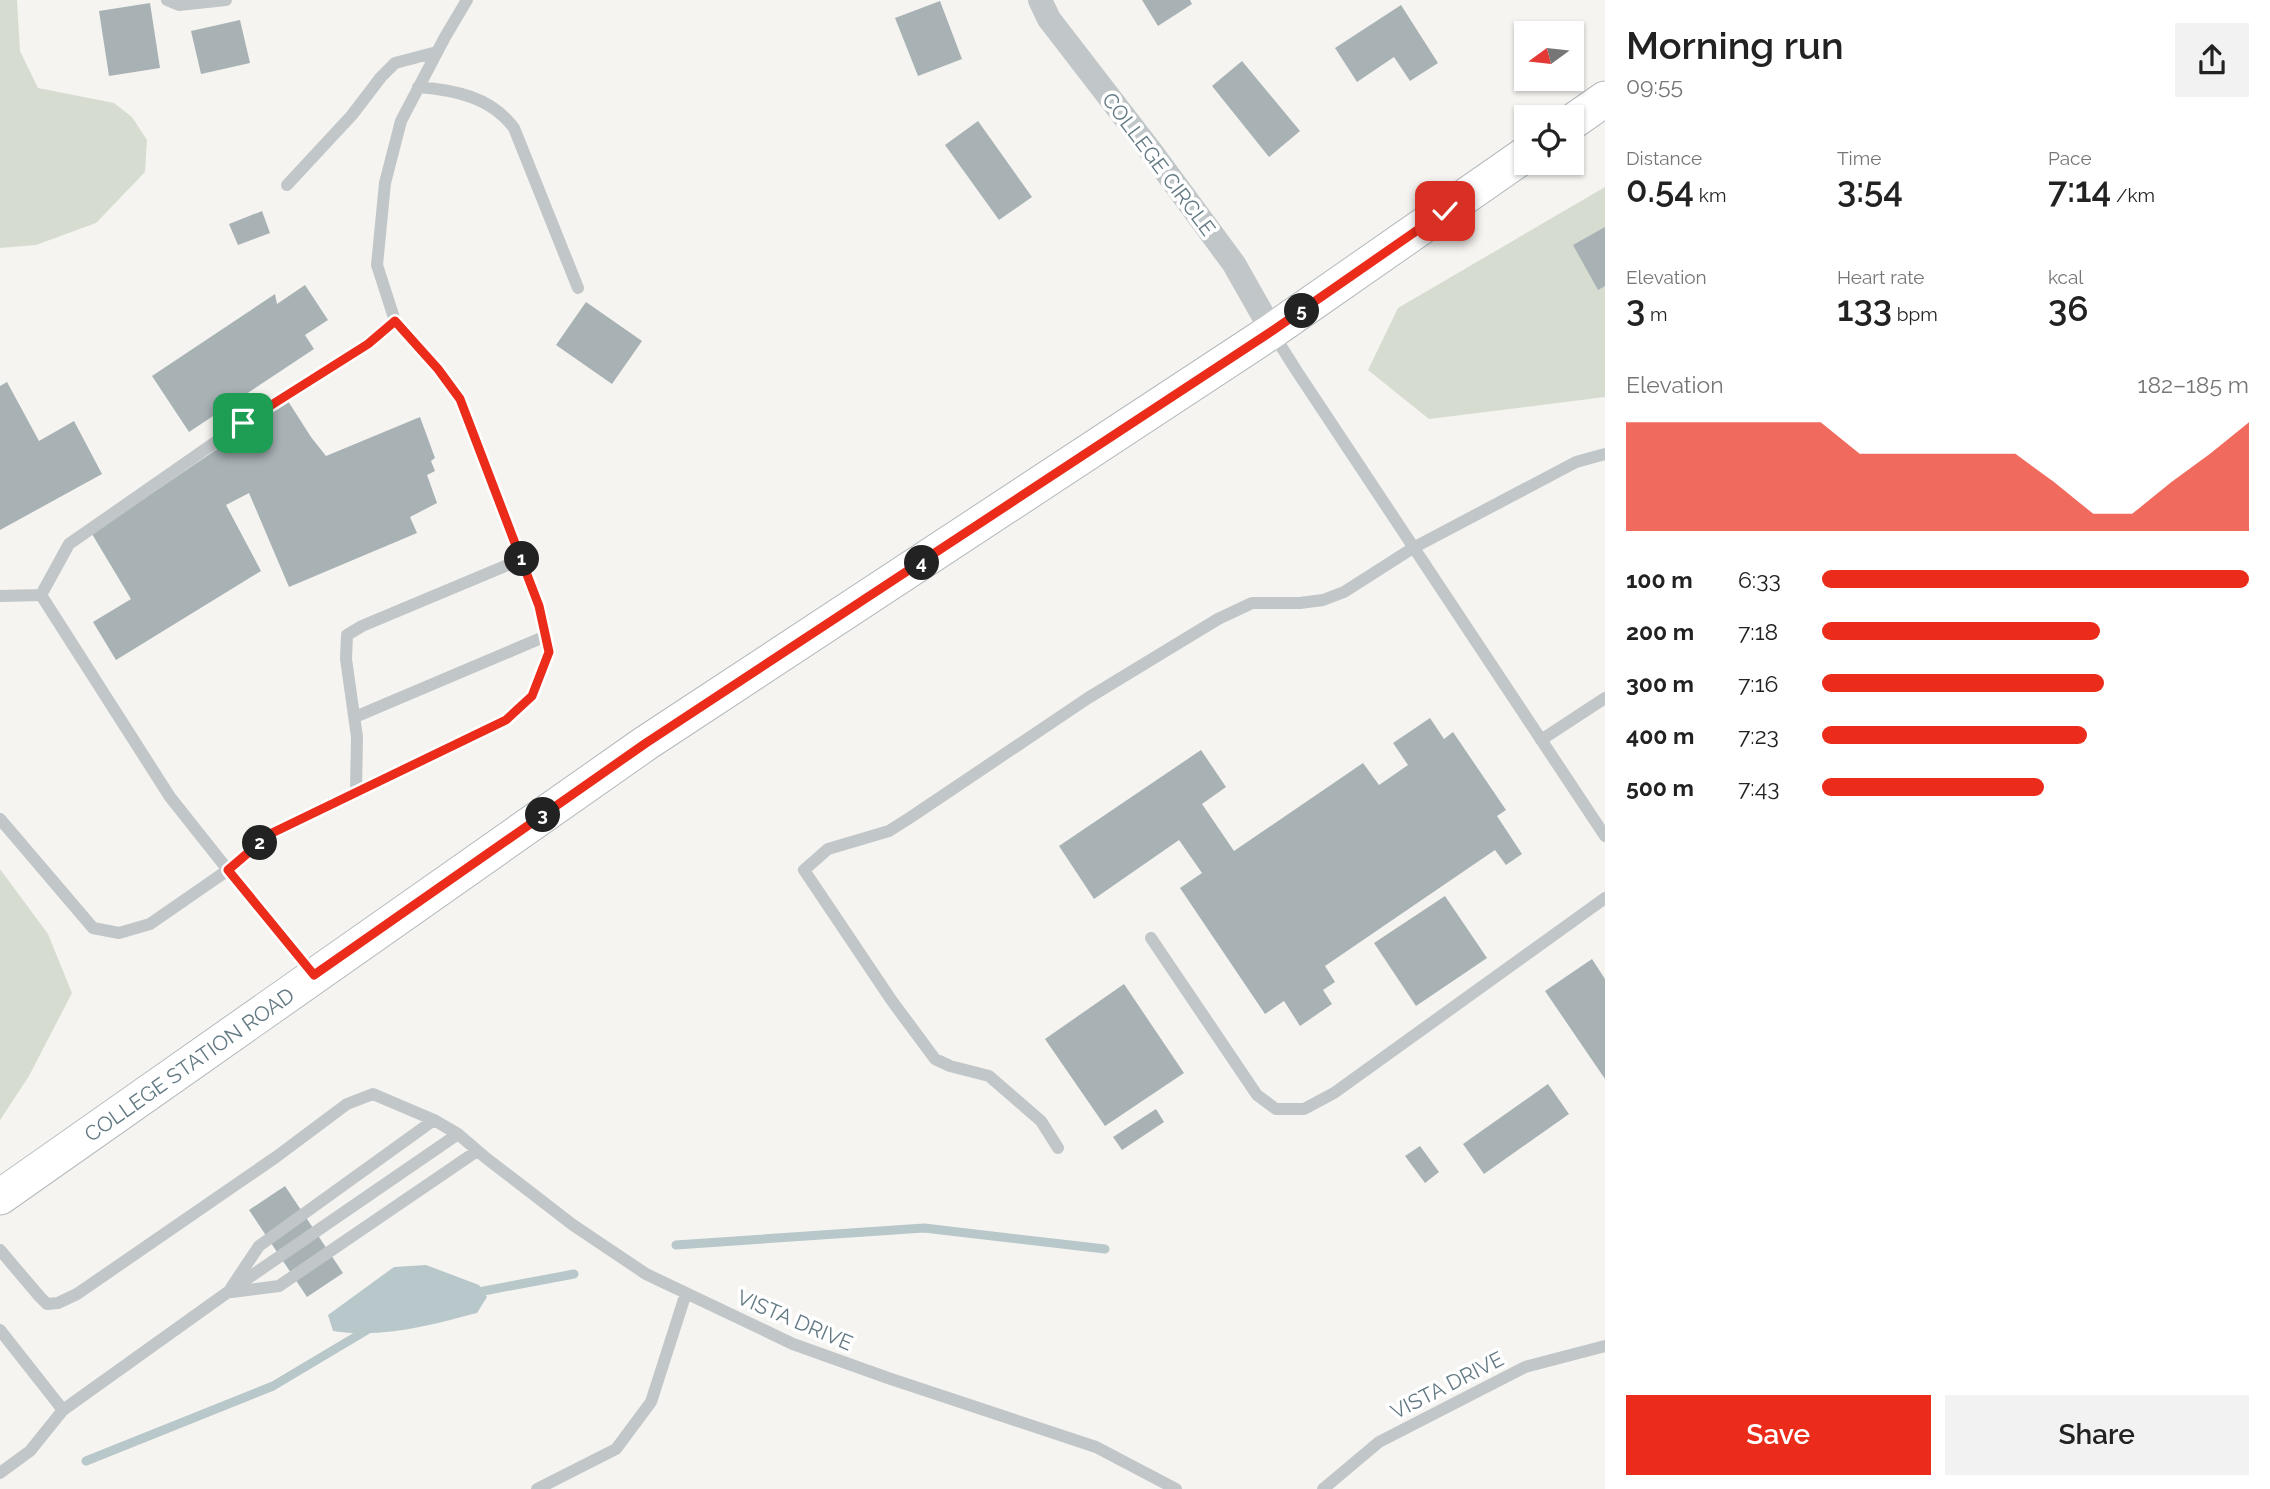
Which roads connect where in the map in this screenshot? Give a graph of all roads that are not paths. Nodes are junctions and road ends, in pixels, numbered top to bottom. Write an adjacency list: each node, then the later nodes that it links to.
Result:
1 (167, 0): 2 (lane)
2 (226, 0)
3 (467, 0): 5 (lane)
4 (1040, 0): 13 (street, COLLEGE CIRCLE)
5 (437, 52): 6 (lane); 10 (lane)
6 (418, 88): 11 (lane); 12 (lane)
7 (1605, 99): 8 (main road)
8 (1584, 114)
9 (1514, 162): 13 (main road, COLLEGE STATION ROAD)
10 (287, 185)
11 (578, 288)
12 (395, 321): 16 (lane); 17 (lane)
13 (1272, 331): 15 (lane); 29 (main road, COLLEGE STATION ROAD)
14 (1605, 454): 15 (lane)
15 (1413, 548): 22 (lane); 32 (lane)
16 (522, 559): 19 (lane); 21 (lane)
17 (41, 595): 18 (lane); 26 (lane)
18 (0, 596)
19 (546, 636): 21 (lane); 23 (lane)
20 (1605, 698): 22 (lane)
21 (355, 717): 23 (lane)
22 (1541, 740): 25 (lane)
23 (356, 792): 26 (lane)
24 (0, 819): 26 (lane)
25 (1605, 836)
26 (228, 870): 29 (lane)
27 (1605, 898): 28 (lane)
28 (1151, 938)
29 (314, 975): 34 (main road, COLLEGE STATION ROAD)
30 (434, 1120): 31 (lane, VISTA DRIVE); 35 (lane, VISTA DRIVE); 36 (lane)
31 (458, 1134): 33 (lane, VISTA DRIVE); 36 (lane)
32 (1058, 1148)
33 (477, 1151): 36 (lane); 37 (lane, VISTA DRIVE)
34 (0, 1197)
35 (0, 1250)
36 (228, 1292): 40 (lane)
37 (686, 1293): 42 (lane); 43 (lane, VISTA DRIVE)
38 (0, 1330): 40 (lane)
39 (1605, 1346): 44 (lane, VISTA DRIVE)
40 (63, 1410): 41 (lane)
41 (0, 1473)
42 (537, 1489)
43 (1176, 1489)
44 (1323, 1489)

